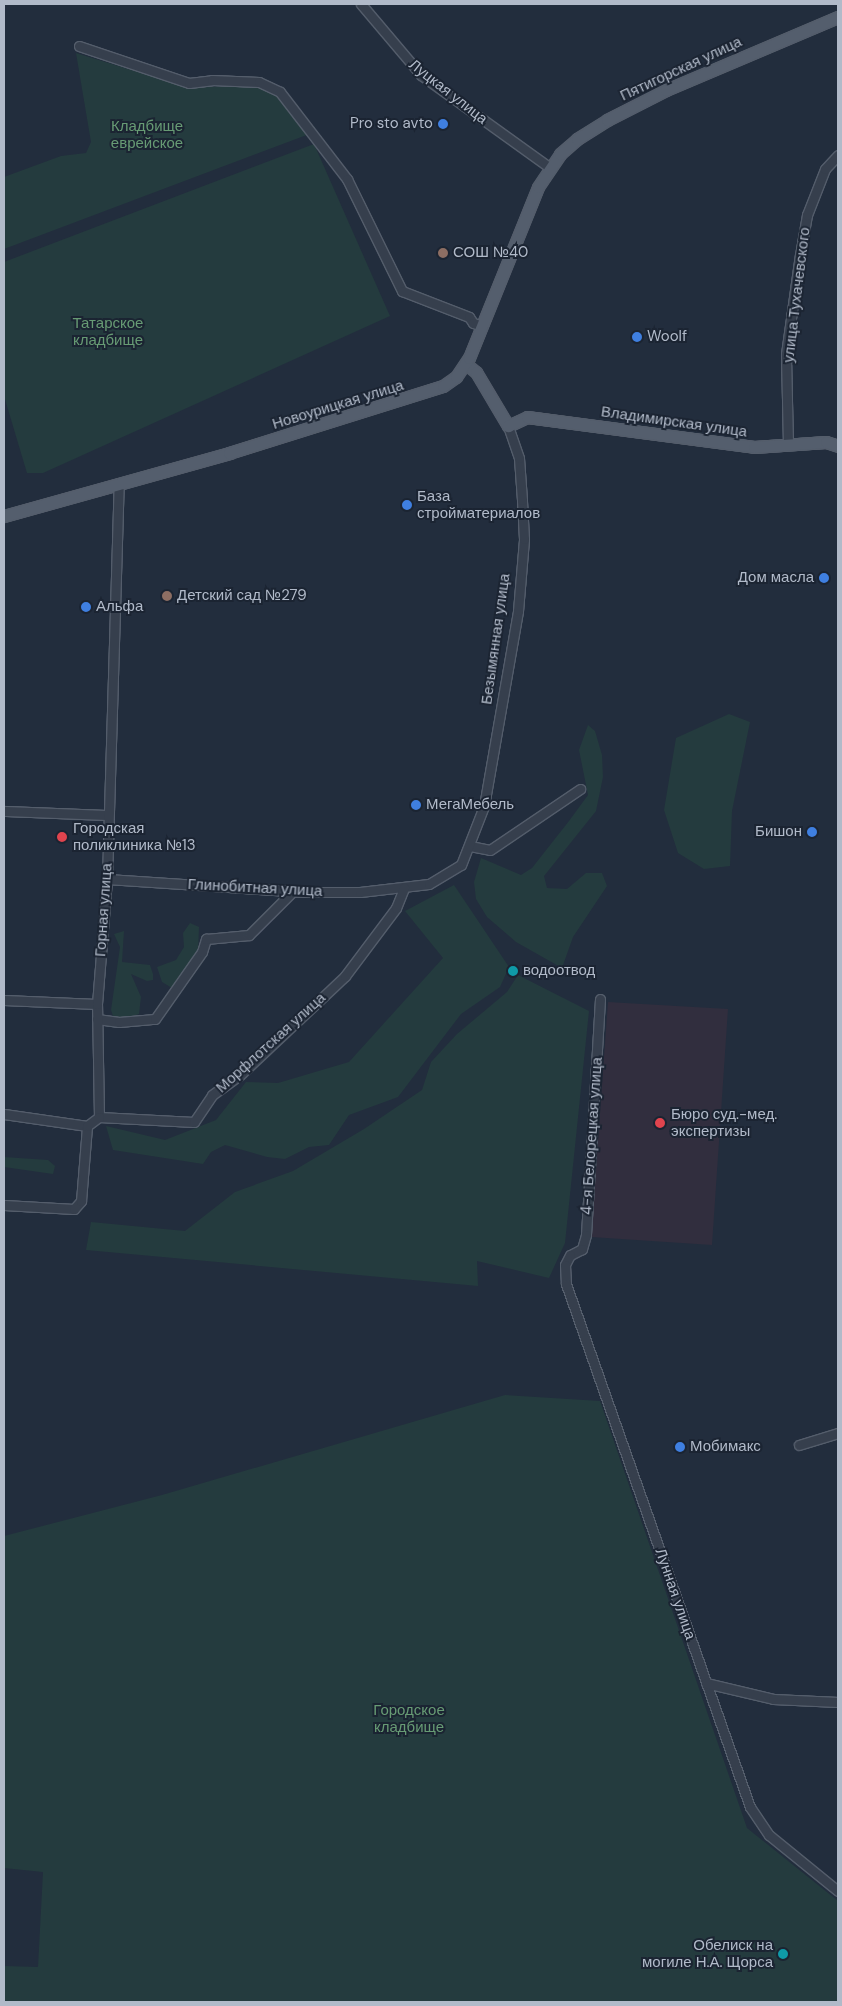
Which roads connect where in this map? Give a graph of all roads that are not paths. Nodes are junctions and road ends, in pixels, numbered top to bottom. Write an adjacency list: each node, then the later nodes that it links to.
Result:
1 (361, 4): 5 (street, Луцкая улица)
2 (838, 17): 5 (main road, Пятигорская улица)
3 (79, 46): 6 (street)
4 (838, 154): 9 (street, улица Тухачевского)
5 (549, 167): 6 (main road, Новоурицкая улица)
6 (483, 326): 7 (main road, Новоурицкая улица)
7 (466, 364): 8 (main road, Безымянная улица); 11 (main road, Новоурицкая улица)
8 (508, 426): 9 (main road, Владимирская улица); 16 (street, Безымянная улица)
9 (788, 444): 10 (main road, Владимирская улица)
10 (838, 446)
11 (119, 483): 12 (main road, Новоурицкая улица); 15 (street, Горная улица)
12 (4, 516)
13 (580, 789): 16 (street)
14 (4, 811): 15 (street)
15 (108, 815): 17 (street, Горная улица)
16 (470, 846): 18 (street, Безымянная улица)
17 (107, 879): 19 (street, Глинобитная улица); 22 (street, Горная улица)
18 (404, 888): 19 (street, Глинобитная улица); 25 (street, Морфлотская улица)
19 (293, 891): 23 (street)
20 (600, 999): 28 (street, 4-я Белорецкая улица)
21 (4, 1000): 22 (street)
22 (97, 1004): 23 (street, Горная улица)
23 (97, 1019): 25 (street, Горная улица)
24 (4, 1114): 26 (street)
25 (99, 1117): 26 (street)
26 (87, 1126): 27 (street)
27 (4, 1205)
28 (564, 1265): 31 (street, Лунная улица)
29 (838, 1433): 30 (street)
30 (799, 1445)
31 (706, 1683): 32 (street); 34 (street, Лунная улица)
32 (837, 1702): 33 (street)
33 (838, 1711)
34 (838, 1891)

